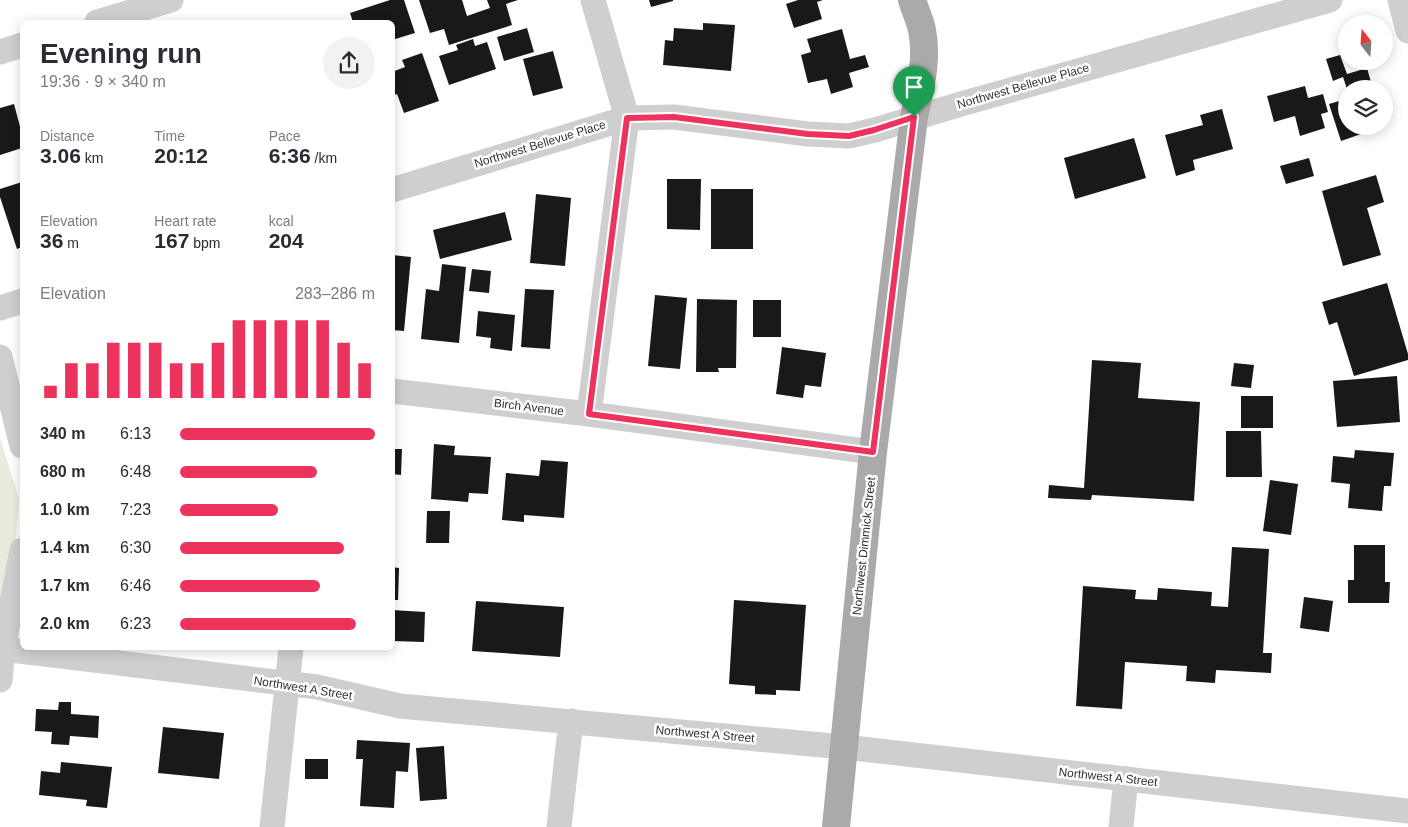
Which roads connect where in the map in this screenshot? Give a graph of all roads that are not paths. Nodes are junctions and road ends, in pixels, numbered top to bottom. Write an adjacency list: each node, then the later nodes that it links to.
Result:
1 (171, 0): 6 (street)
2 (594, 0): 11 (street)
3 (912, 0): 10 (main road, Northwest Dimmick Street)
4 (1330, 0): 10 (street, Northwest Bellevue Place)
5 (1400, 0): 7 (street)
6 (103, 20)
7 (1408, 31)
8 (20, 46): 9 (street)
9 (0, 52)
10 (914, 117): 11 (street, Northwest Bellevue Place); 19 (main road, Northwest Dimmick Street)
11 (627, 118): 12 (street, Northwest Bellevue Place); 17 (street)
12 (395, 189)
13 (20, 302): 14 (street)
14 (0, 308)
15 (0, 357): 18 (street)
16 (395, 391): 17 (street, Birch Avenue)
17 (589, 414): 19 (street, Birch Avenue)
18 (20, 438)
19 (873, 452): 26 (main road, Northwest Dimmick Street)
20 (20, 560): 21 (street)
21 (3, 649): 23 (street); 24 (street, Northwest A Street)
22 (291, 650): 24 (street)
23 (0, 680)
24 (287, 684): 25 (street, Northwest A Street); 29 (street)
25 (571, 721): 26 (street, Northwest A Street); 30 (street)
26 (844, 748): 27 (street, Northwest A Street); 31 (main road, Northwest Dimmick Street)
27 (1126, 779): 28 (street, Northwest A Street); 32 (street)
28 (1408, 808)
29 (272, 827)
30 (558, 827)
31 (836, 827)
32 (1120, 827)

